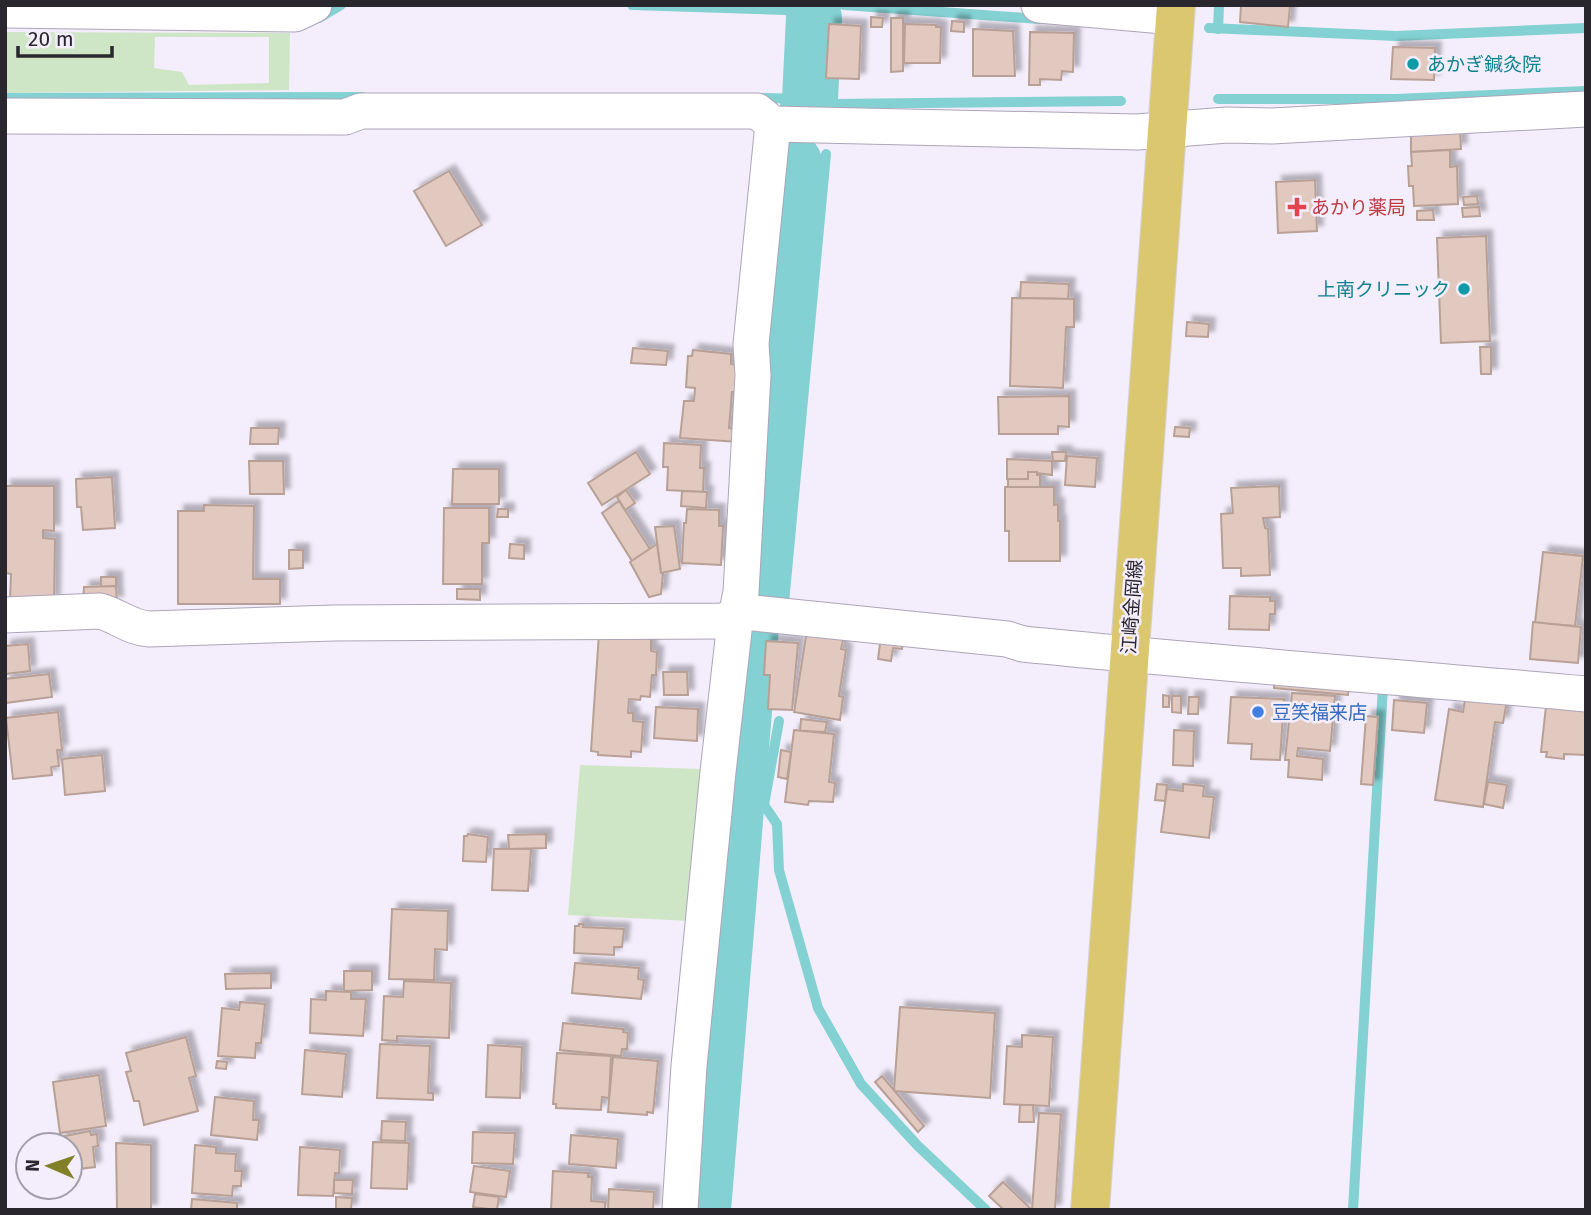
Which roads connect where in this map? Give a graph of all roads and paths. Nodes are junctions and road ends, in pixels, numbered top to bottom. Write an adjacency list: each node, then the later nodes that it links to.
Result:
1 (314, 5): 3 (street)
2 (1040, 5): 4 (street)
3 (5, 10)
4 (1176, 11): 8 (main road, 江崎金岡線)
5 (1586, 109): 8 (street)
6 (5, 116): 7 (street)
7 (773, 124): 8 (street); 9 (street)
8 (1167, 130): 11 (main road, 江崎金岡線)
9 (747, 613): 10 (street); 11 (street); 13 (street)
10 (5, 615)
11 (1129, 655): 12 (street); 14 (main road, 江崎金岡線)
12 (1586, 694)
13 (680, 1210)
14 (1090, 1210)

